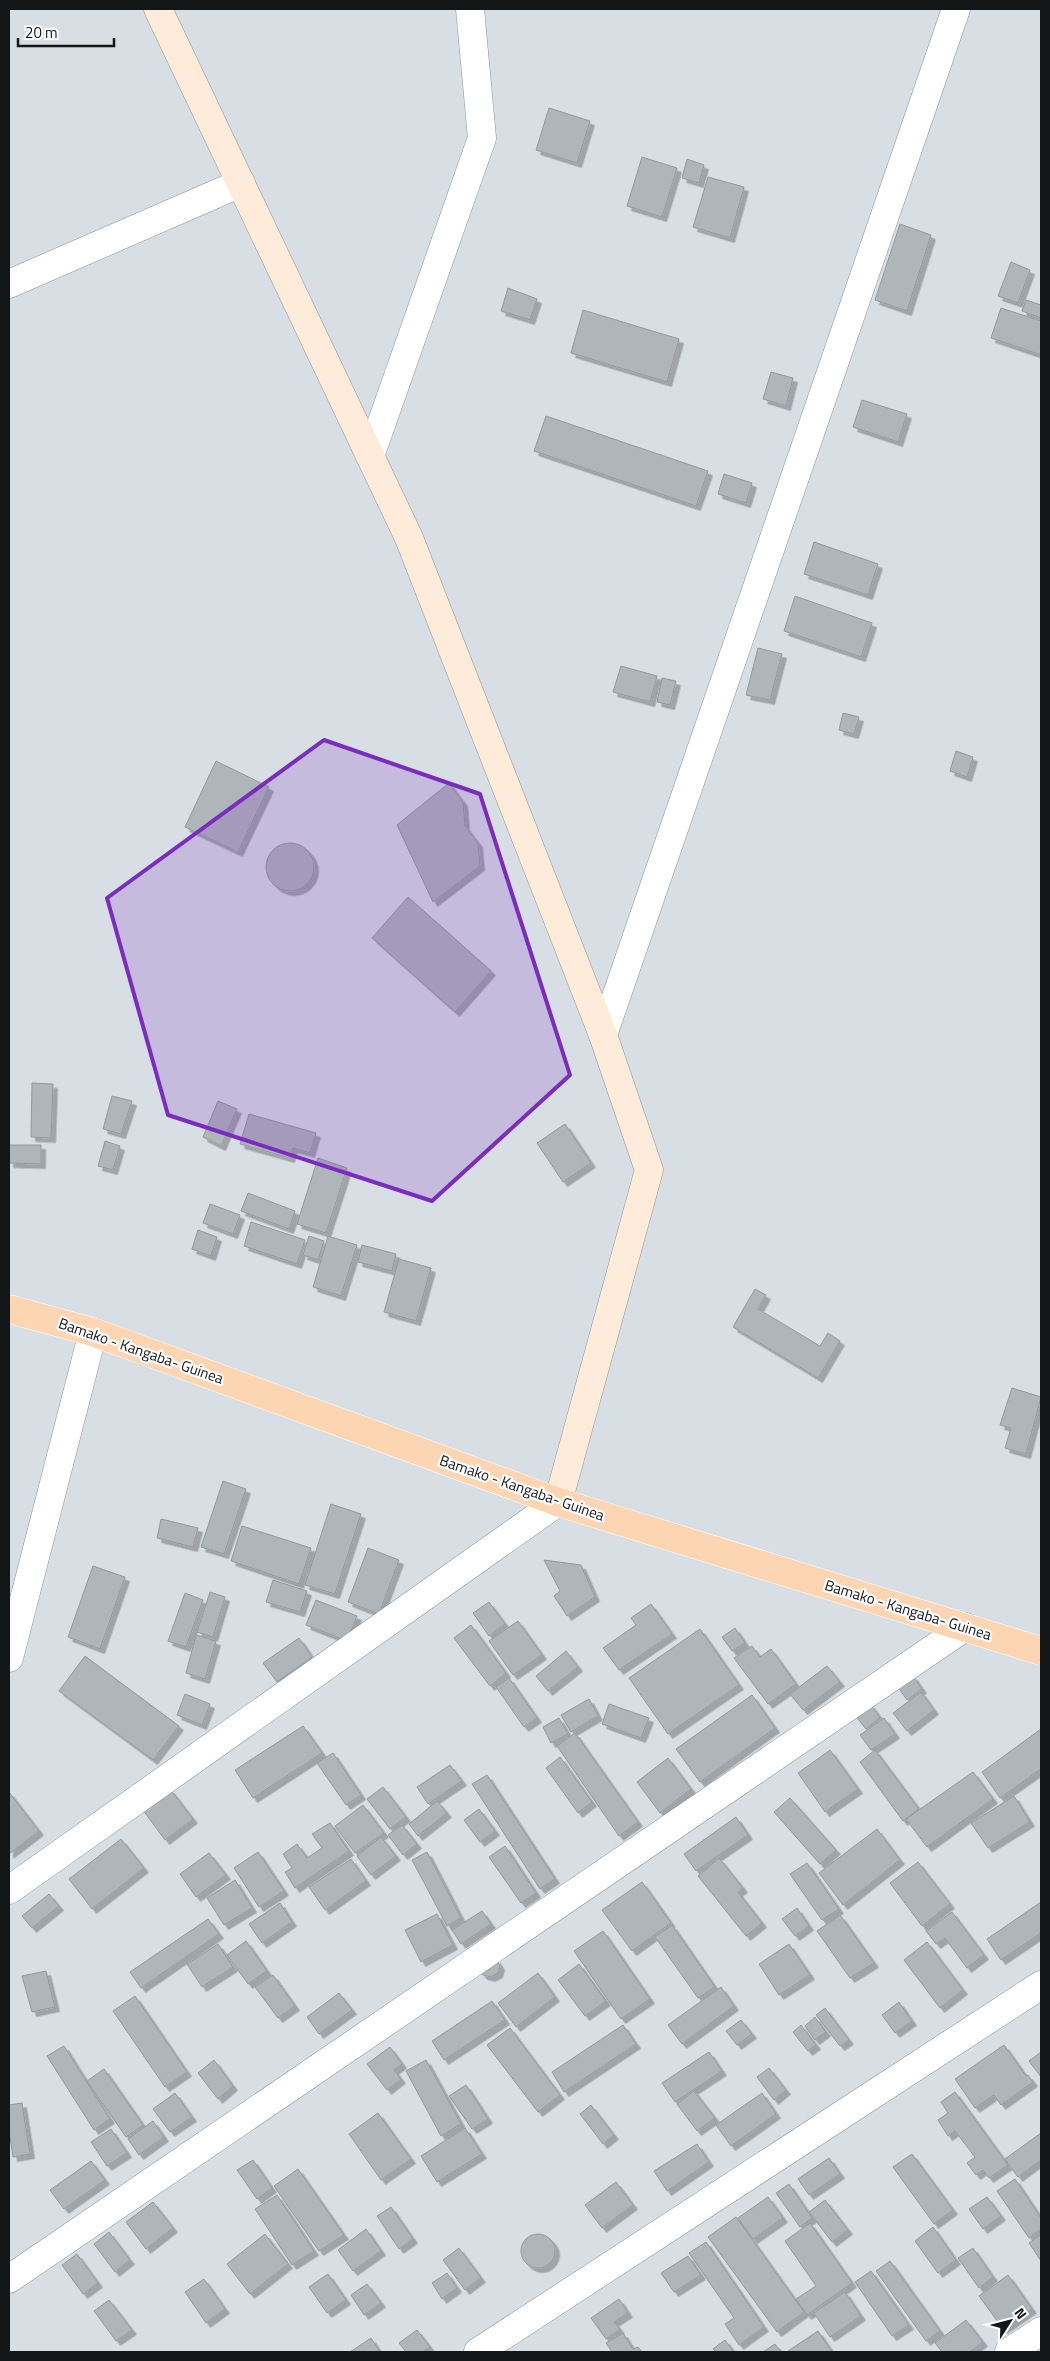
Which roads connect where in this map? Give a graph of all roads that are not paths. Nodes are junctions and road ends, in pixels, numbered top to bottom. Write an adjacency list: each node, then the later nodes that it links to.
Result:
1 (158, 9): 4 (street)
2 (470, 9): 6 (street)
3 (956, 9): 7 (street)
4 (241, 183): 5 (street); 6 (street)
5 (9, 284)
6 (370, 456): 7 (street)
7 (604, 1035): 10 (street)
8 (9, 1309): 9 (main road, Bamako - Kangaba- Guinea)
9 (94, 1332): 10 (main road, Bamako - Kangaba- Guinea); 13 (street)
10 (558, 1502): 11 (main road, Bamako - Kangaba- Guinea); 14 (street)
11 (965, 1627): 12 (main road, Bamako - Kangaba- Guinea); 16 (street)
12 (1041, 1651)
13 (9, 1658)
14 (9, 1890)
15 (1041, 1985): 18 (street)
16 (9, 2279)
17 (1041, 2331): 19 (street)
18 (478, 2352)
19 (1009, 2352)

